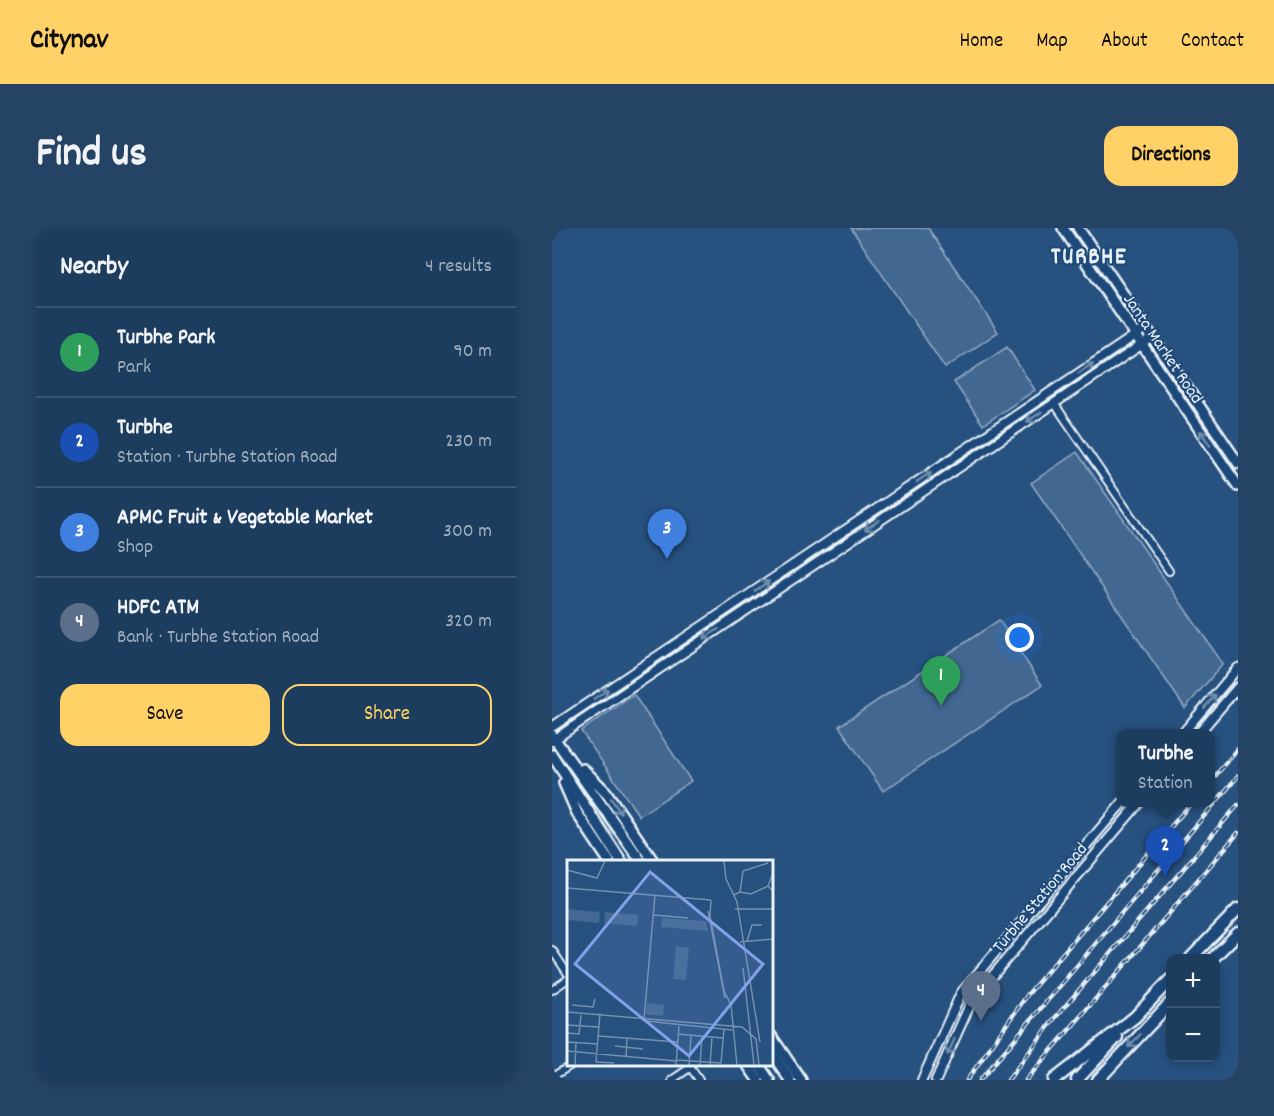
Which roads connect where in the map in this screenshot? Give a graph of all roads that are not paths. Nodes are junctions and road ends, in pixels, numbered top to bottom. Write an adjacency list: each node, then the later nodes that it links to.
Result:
1 (1063, 228): 4 (main road, Janta Market Road)
2 (1078, 228): 3 (main road, Janta Market Road)
3 (1146, 328): 4 (street); 5 (main road, Janta Market Road)
4 (1135, 335): 6 (main road, Janta Market Road); 15 (street, one-way to 4)
5 (1153, 337): 6 (street); 8 (main road, Janta Market Road)
6 (1142, 345): 7 (street); 9 (main road, Janta Market Road, one-way to 6)
7 (1054, 403): 10 (street); 18 (street, one-way to 18)
8 (1238, 463)
9 (1238, 486)
10 (1169, 571)
11 (1238, 668): 13 (street, one-way to 11)
12 (1238, 687): 14 (street)
13 (1196, 717): 14 (street); 16 (street)
14 (1206, 724): 17 (street)
15 (552, 727)
16 (1186, 729)
17 (1202, 729)
18 (553, 738): 19 (main road)
19 (562, 748): 27 (main road); 28 (main road, one-way to 28)
20 (552, 755): 25 (main road); 26 (main road)
21 (1119, 807): 23 (street, Turbhe Station Road)
22 (1136, 807): 24 (street, Turbhe Station Road)
23 (1110, 818): 24 (street); 30 (street, Turbhe Station Road)
24 (1120, 826): 31 (street, Turbhe Station Road)
25 (608, 860)
26 (620, 860)
27 (640, 860)
28 (652, 860)
29 (1238, 909): 34 (main road)
30 (1026, 916): 31 (street); 55 (street, Turbhe Station Road)
31 (1036, 924): 56 (street, Turbhe Station Road, one-way to 56)
32 (1238, 933): 35 (main road)
33 (552, 950): 36 (street)
34 (1195, 954)
35 (1218, 954)
36 (567, 972)
37 (567, 980): 39 (street)
38 (1166, 984): 41 (main road)
39 (552, 990)
40 (1166, 1007): 59 (main road, one-way to 59)
41 (1135, 1017): 57 (main road); 58 (main road)
42 (772, 1036): 54 (main road)
43 (772, 1053): 53 (main road)
44 (571, 1065): 48 (street)
45 (689, 1065): 49 (street); 50 (street)
46 (748, 1065): 51 (main road)
47 (759, 1065): 52 (main road)
48 (552, 1077)
49 (672, 1080)
50 (699, 1080)
51 (758, 1080)
52 (769, 1080)
53 (790, 1080)
54 (801, 1080)
55 (922, 1080)
56 (936, 1080)
57 (1054, 1080)
58 (1077, 1080)
59 (1098, 1080)

